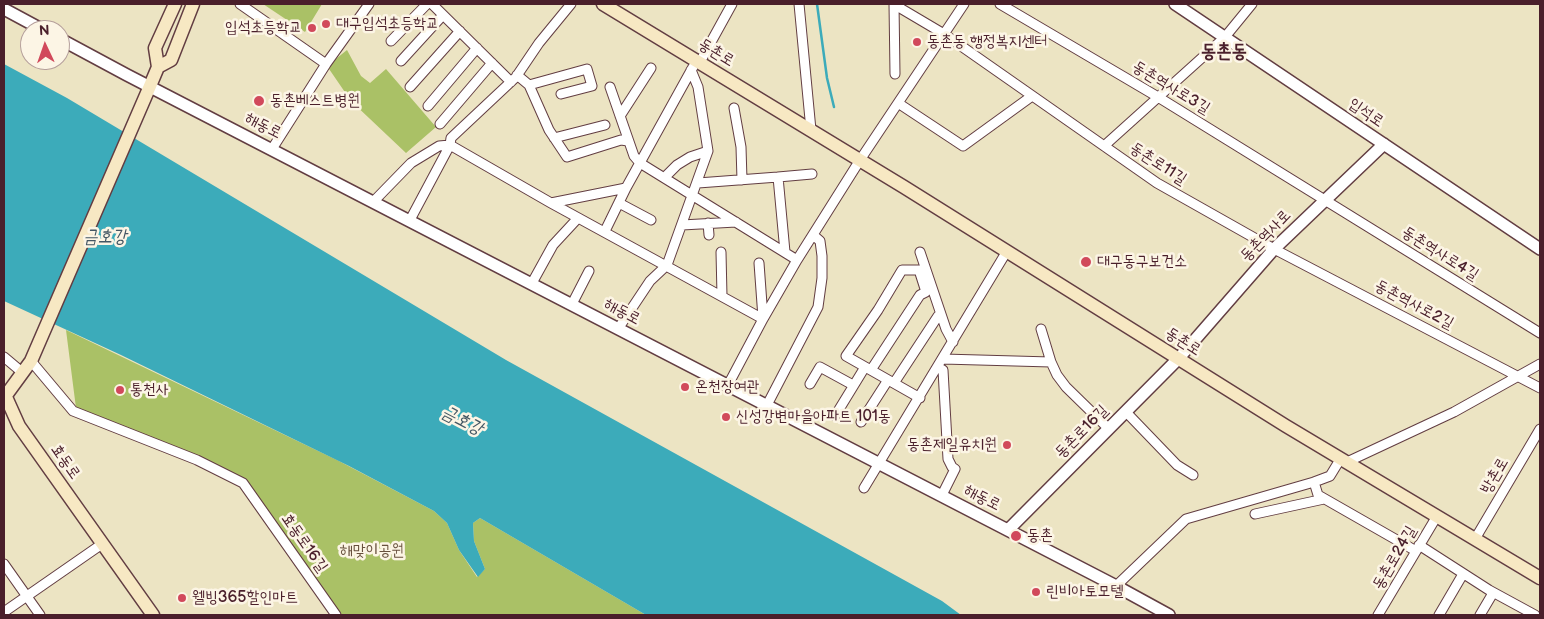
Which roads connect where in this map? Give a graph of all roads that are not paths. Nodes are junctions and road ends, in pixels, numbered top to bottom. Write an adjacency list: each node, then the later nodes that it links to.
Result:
1 (175, 4): 30 (main road)
2 (193, 4): 30 (main road)
3 (240, 4): 28 (street)
4 (369, 4): 28 (street)
5 (427, 4): 23 (street)
6 (432, 4): 18 (street)
7 (571, 4): 33 (street)
8 (604, 4): 29 (main road, 동촌로)
9 (732, 4): 29 (street)
10 (799, 4): 47 (street)
11 (894, 4): 21 (street, 동촌로11길); 32 (street, 동촌로11길)
12 (964, 4): 21 (street)
13 (1000, 4): 40 (street, 동촌역사로3길)
14 (1175, 4): 16 (street, 입석로)
15 (1252, 4): 22 (street)
16 (1186, 8): 22 (street, 입석로)
17 (4, 9): 19 (street)
18 (443, 15): 20 (street); 26 (street)
19 (24, 20)
20 (460, 31): 25 (street); 36 (street)
21 (944, 34): 39 (street, 동촌로11길); 41 (street)
22 (1225, 37): 40 (street); 50 (street, 입석로)
23 (391, 41)
24 (70, 44): 35 (street, 해동로)
25 (477, 48): 27 (street); 42 (street)
26 (401, 61)
27 (492, 63): 33 (street); 45 (street)
28 (326, 64): 53 (street)
29 (696, 64): 47 (main road, 동촌로); 54 (street); 56 (street)
30 (158, 67): 35 (main road)
31 (651, 68): 44 (street)
32 (895, 74)
33 (514, 78): 34 (street); 51 (street)
34 (529, 84): 38 (street); 48 (street)
35 (150, 86): 53 (street, 해동로); 98 (main road)
36 (410, 87)
37 (610, 87): 44 (street)
38 (561, 94)
39 (1032, 96): 41 (street); 52 (street, 동촌로11길)
40 (1158, 97): 52 (street); 64 (street, 동촌역사로3길)
41 (898, 103): 55 (street)
42 (428, 106)
43 (734, 108): 60 (street)
44 (620, 116): 49 (street)
45 (440, 124)
46 (605, 125): 48 (street)
47 (811, 130): 55 (main road, 동촌로)
48 (554, 138): 49 (street)
49 (628, 141): 56 (street)
50 (1384, 144): 64 (street, 동촌역사로); 78 (street, 입석로)
51 (450, 145): 65 (street); 66 (street); 69 (street)
52 (1104, 146): 77 (street, 동촌로11길)
53 (272, 149): 65 (street, 해동로)
54 (708, 152): 58 (street); 61 (street)
55 (860, 160): 76 (street); 79 (main road, 동촌로)
56 (640, 163): 58 (street); 62 (street)
57 (812, 174): 59 (street)
58 (665, 177): 63 (street)
59 (778, 177): 60 (street); 81 (street)
60 (742, 180): 61 (street)
61 (698, 183): 63 (street)
62 (626, 188): 66 (street); 67 (street)
63 (694, 196): 71 (street); 73 (street)
64 (1325, 200): 77 (street, 동촌역사로); 94 (street, 동촌역사로4길)
65 (374, 201): 69 (street, 해동로)
66 (551, 203): 68 (street)
67 (619, 203): 70 (street); 74 (street)
68 (578, 218): 74 (street); 87 (street)
69 (410, 220): 87 (street, 해동로)
70 (651, 220)
71 (736, 222): 72 (street); 81 (street)
72 (708, 223): 73 (street); 75 (street)
73 (682, 225): 85 (street)
74 (605, 232): 85 (street)
75 (709, 235)
76 (813, 235): 83 (street); 112 (street)
77 (1274, 249): 97 (street, 동촌역사로); 104 (street, 동촌역사로2길)
78 (1540, 249)
79 (1007, 251): 95 (street); 97 (main road, 동촌로)
80 (721, 252): 88 (street)
81 (785, 252): 83 (street)
82 (920, 252): 90 (street)
83 (797, 260): 91 (street)
84 (759, 262): 91 (street)
85 (667, 265): 88 (street); 92 (street)
86 (589, 271): 89 (street)
87 (532, 283): 89 (street, 해동로)
88 (722, 296): 91 (street)
89 (572, 304): 92 (street, 해동로)
90 (941, 314): 95 (street); 105 (street)
91 (763, 319): 107 (street)
92 (618, 329): 107 (street, 해동로)
93 (1040, 329): 99 (street)
94 (1540, 333)
95 (953, 342): 100 (street)
96 (4, 357): 103 (street)
97 (1179, 358): 113 (street, 동촌로16길); 118 (main road, 동촌로)
98 (31, 361): 103 (main road); 143 (street, 효동로16길)
99 (1051, 362): 100 (street); 116 (street)
100 (940, 363): 111 (street); 124 (street)
101 (1540, 364): 104 (street)
102 (868, 368): 102 (street); 105 (street); 108 (street)
103 (23, 373): 110 (main road)
104 (1518, 376): 109 (street, 동촌역사로2길); 118 (street)
105 (891, 382): 111 (street); 115 (street)
106 (810, 384): 108 (street)
107 (728, 385): 112 (street, 해동로)
108 (854, 385): 114 (street)
109 (1540, 388)
110 (4, 396): 131 (main road, 효동로)
111 (920, 398): 119 (street)
112 (767, 405): 119 (street, 해동로)
113 (1126, 412): 116 (street, 동촌로16길); 120 (street)
114 (835, 416)
115 (861, 422)
116 (1109, 429): 129 (street, 동촌로16길)
117 (1540, 429): 130 (street, 방촌로)
118 (1344, 460): 121 (street); 128 (main road, 동촌로)
119 (880, 463): 122 (street); 124 (street, 해동로)
120 (1192, 475)
121 (1314, 482): 123 (street); 125 (street)
122 (864, 488)
123 (1281, 492): 126 (street); 136 (street)
124 (942, 495): 129 (street, 해동로)
125 (1324, 499): 126 (street); 132 (street)
126 (1285, 507): 127 (street)
127 (1255, 514)
128 (1437, 516): 130 (main road, 동촌로); 132 (street, 동촌로24길)
129 (1008, 530): 136 (street, 해동로)
130 (1475, 539): 135 (main road, 동촌로)
131 (102, 544): 138 (street); 142 (main road, 효동로)
132 (1418, 548): 134 (street); 145 (street, 동촌로24길)
133 (4, 564): 138 (street)
134 (1464, 574): 137 (street); 146 (street)
135 (1540, 578)
136 (1116, 586): 144 (street, 해동로)
137 (1493, 593): 140 (street); 147 (street)
138 (27, 597): 139 (street); 141 (street)
139 (4, 612)
140 (1524, 613): 148 (street)
141 (40, 615)
142 (153, 615)
143 (336, 615)
144 (1168, 615)
145 (1378, 615)
146 (1439, 615)
147 (1480, 615)
148 (1535, 615)

